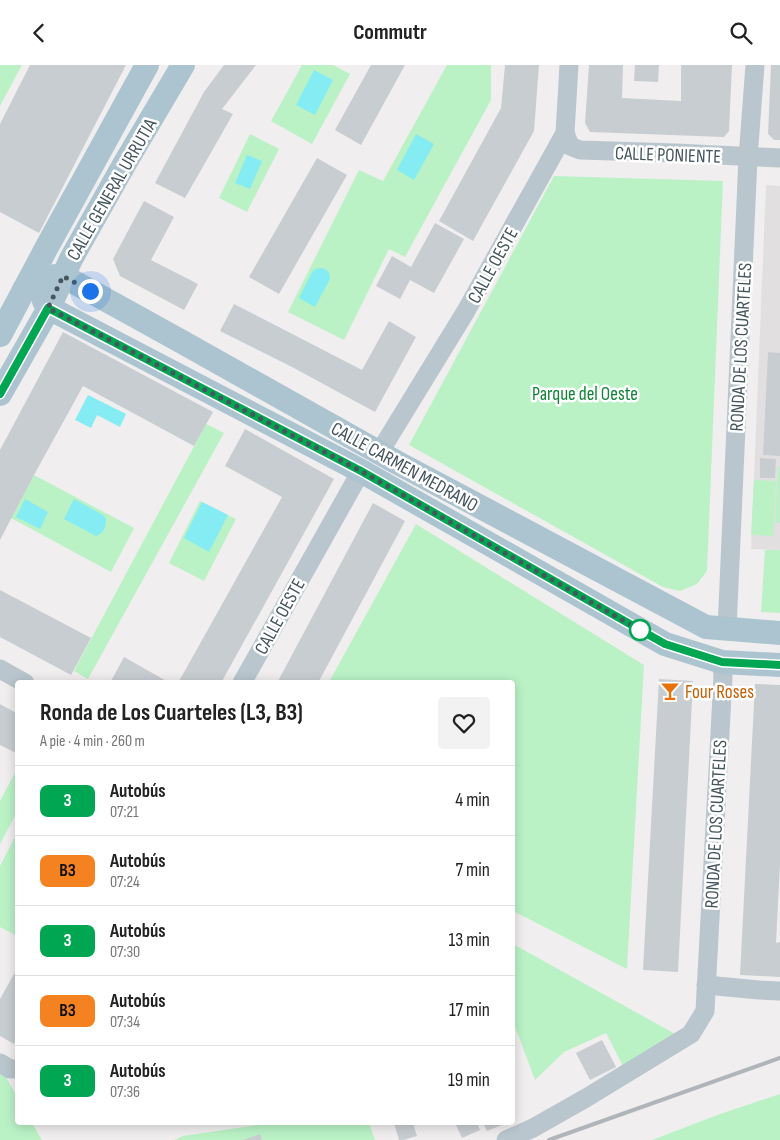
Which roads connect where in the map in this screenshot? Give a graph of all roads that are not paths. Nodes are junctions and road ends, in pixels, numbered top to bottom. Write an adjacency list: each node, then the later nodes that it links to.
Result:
1 (147, 65): 8 (main road, CALLE GENERAL URRUTIA)
2 (182, 65): 8 (main road, CALLE GENERAL URRUTIA)
3 (569, 65): 5 (street, CALLE OESTE)
4 (755, 65): 6 (street, RONDA DE LOS CUARTELES)
5 (565, 133): 6 (street, CALLE PONIENTE); 12 (street, CALLE OESTE)
6 (748, 158): 7 (street, CALLE PONIENTE); 14 (street, RONDA DE LOS CUARTELES)
7 (780, 158)
8 (41, 278): 9 (main road); 10 (main road, CALLE GENERAL URRUTIA); 12 (main road, CALLE CARMEN MEDRANO)
9 (48, 308): 11 (main road); 13 (main road, CALLE CARMEN MEDRANO)
10 (0, 335)
11 (0, 395)
12 (379, 453): 14 (main road, CALLE CARMEN MEDRANO)
13 (361, 471): 16 (main road, CALLE CARMEN MEDRANO); 20 (street, CALLE OESTE)
14 (727, 629): 15 (main road, CALLE CARMEN MEDRANO)
15 (780, 633)
16 (722, 662): 17 (main road, CALLE CARMEN MEDRANO); 21 (street, RONDA DE LOS CUARTELES)
17 (780, 665)
18 (0, 669): 19 (street)
19 (20, 680)
20 (244, 680)
21 (706, 985): 22 (street); 25 (street, RONDA DE LOS CUARTELES)
22 (780, 991)
23 (0, 1063): 24 (street)
24 (15, 1069)
25 (506, 1140)

